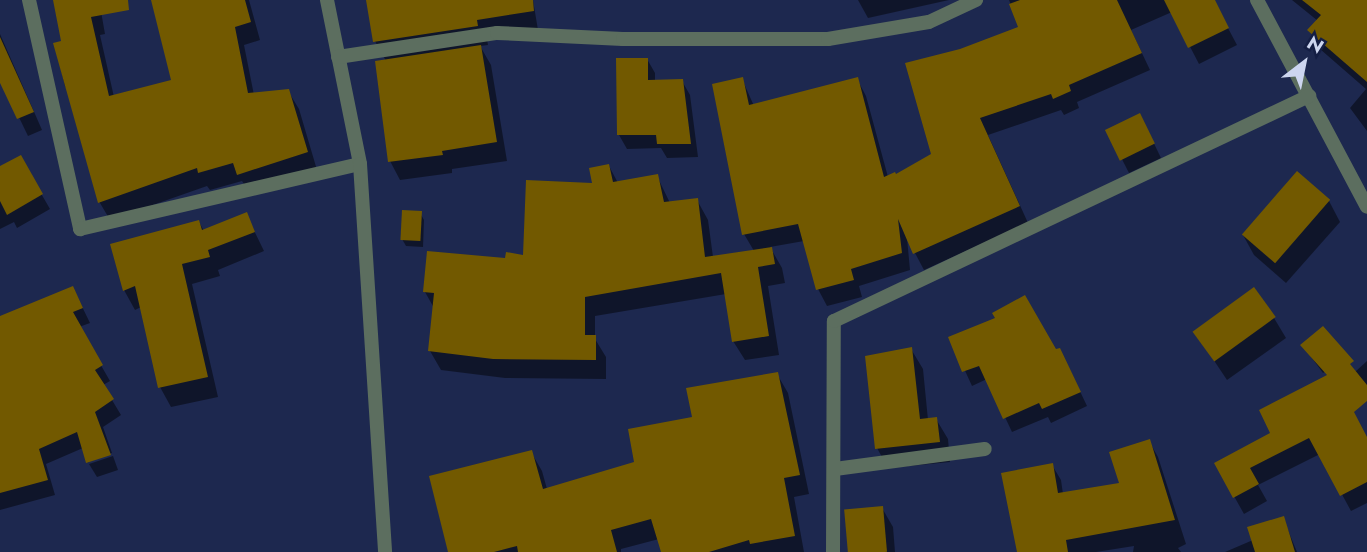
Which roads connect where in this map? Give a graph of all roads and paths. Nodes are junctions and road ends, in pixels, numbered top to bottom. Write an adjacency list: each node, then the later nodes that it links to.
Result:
1 (29, 0): 7 (street)
2 (327, 0): 5 (street)
3 (976, 0): 5 (street)
4 (1257, 0): 6 (street)
5 (338, 57): 7 (street)
6 (1309, 96): 8 (street); 10 (street)
7 (360, 164): 11 (street)
8 (1367, 207)
9 (985, 449): 10 (street)
10 (835, 469): 12 (street)
11 (385, 552)
12 (833, 552)

